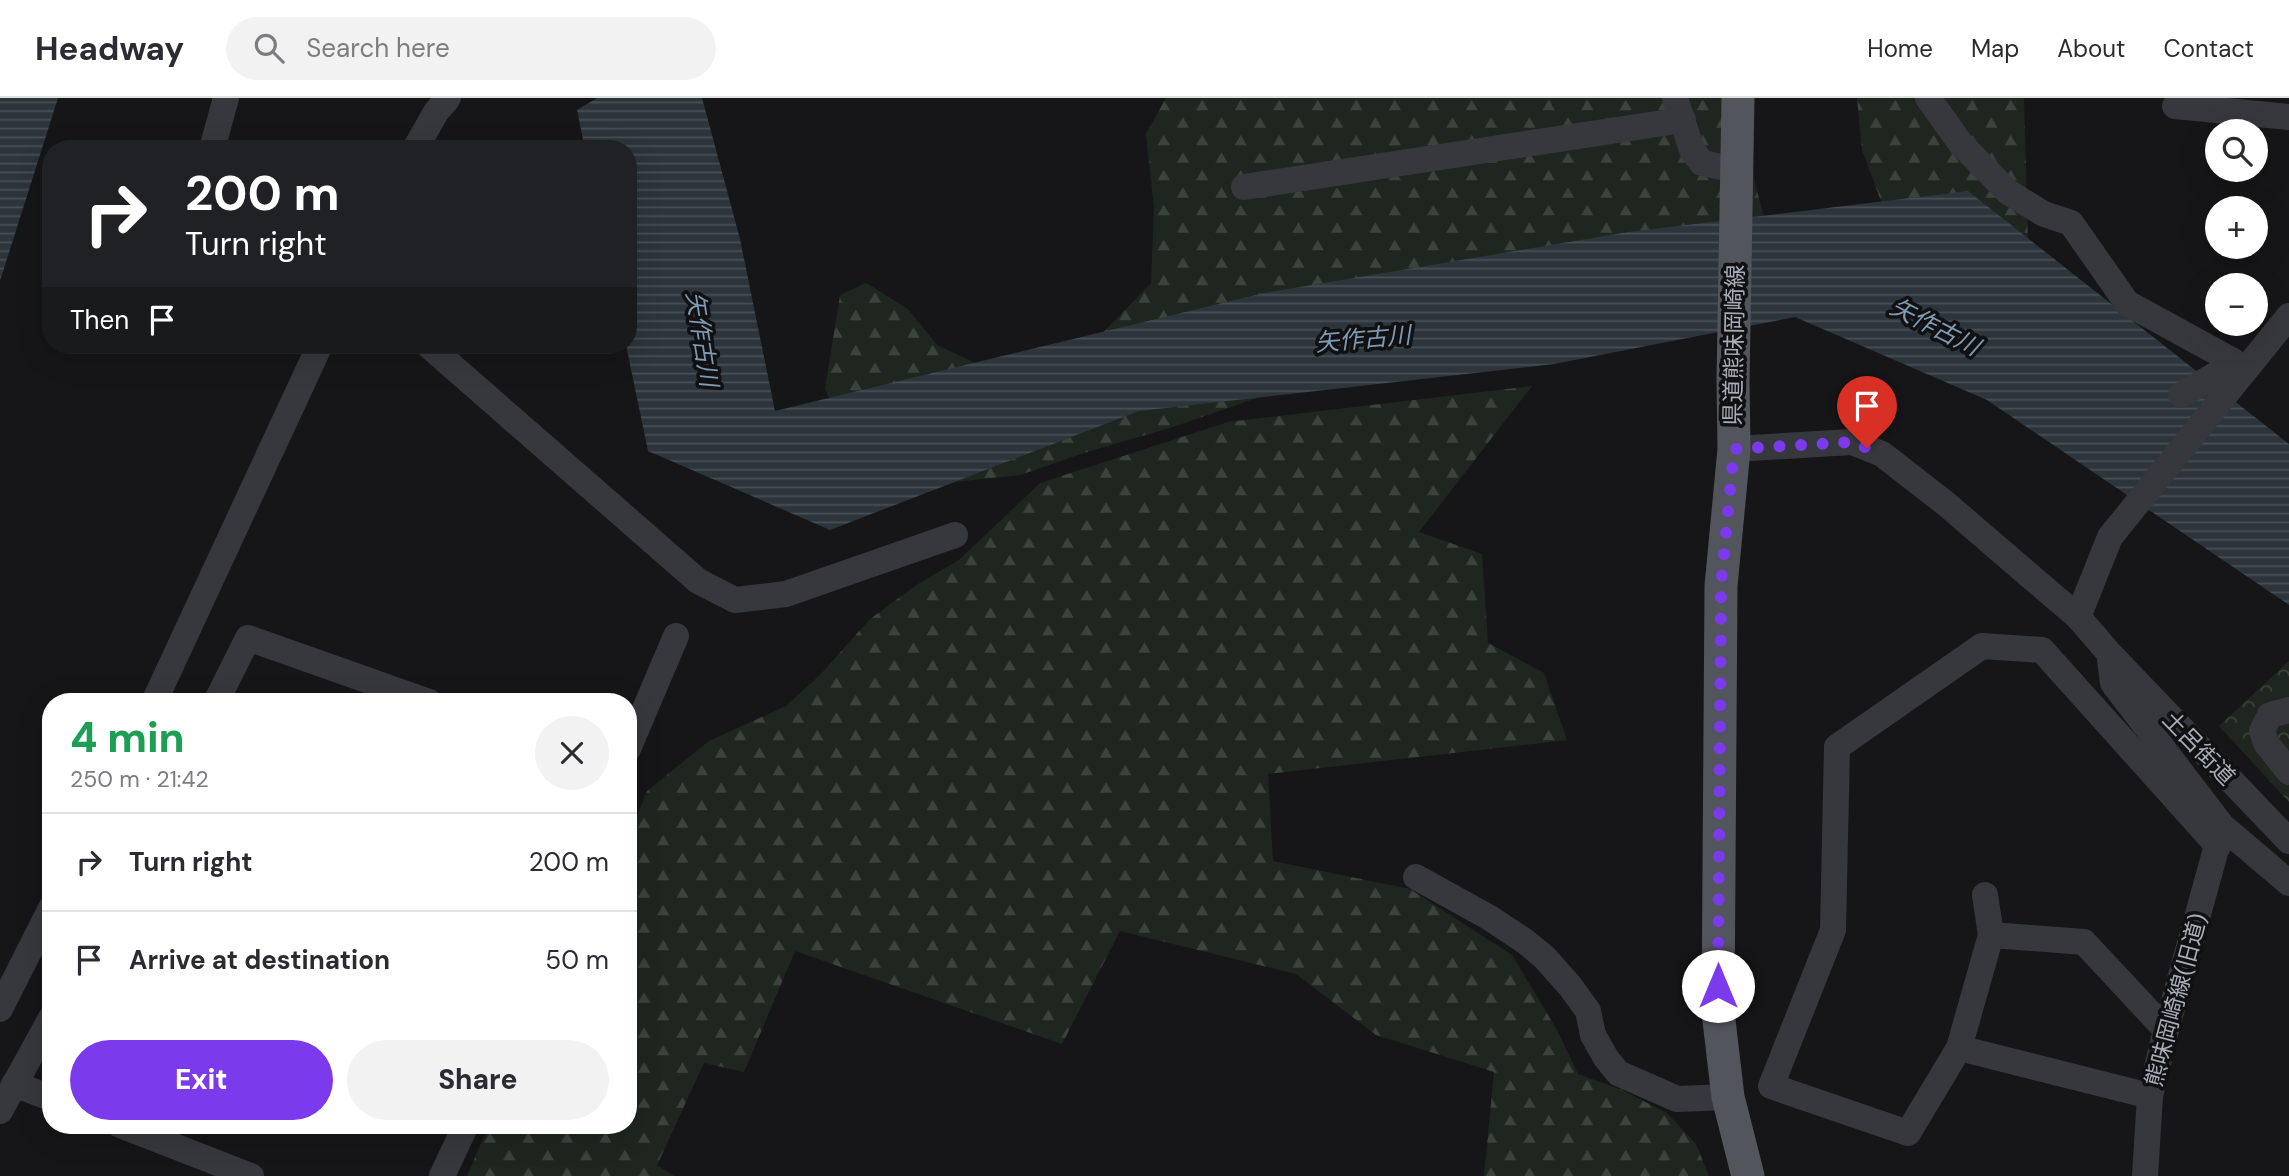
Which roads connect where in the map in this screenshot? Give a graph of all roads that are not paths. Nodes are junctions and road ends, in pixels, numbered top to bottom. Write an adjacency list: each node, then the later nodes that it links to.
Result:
1 (226, 98): 8 (street)
2 (448, 98): 9 (street)
3 (1738, 98): 10 (main road, 県道熊味岡崎線)
4 (1928, 98): 15 (street)
5 (2175, 106): 7 (street)
6 (1679, 109): 10 (street); 11 (street)
7 (2289, 117)
8 (214, 140)
9 (420, 140)
10 (1737, 170): 17 (main road, 県道熊味岡崎線)
11 (1244, 187)
12 (2289, 316): 15 (street)
13 (316, 354): 22 (street)
14 (438, 354): 18 (street)
15 (2239, 364): 16 (street); 19 (street)
16 (2181, 394)
17 (1734, 449): 19 (street, 土呂街道); 42 (main road, 県道熊味岡崎線)
18 (955, 535)
19 (2078, 617): 21 (street, 土呂街道)
20 (676, 636): 26 (street)
21 (2110, 654): 28 (street); 29 (street, 土呂街道)
22 (158, 693)
23 (220, 693): 24 (street)
24 (404, 693)
25 (2289, 710): 27 (street)
26 (637, 728)
27 (2289, 772)
28 (2220, 836): 31 (street); 36 (street, 熊味岡崎線(旧道)); 38 (street)
29 (2289, 841)
30 (1416, 877): 42 (street)
31 (2289, 883)
32 (1985, 895): 34 (street)
33 (42, 926): 35 (street)
34 (1992, 935): 36 (street); 38 (street)
35 (0, 1009)
36 (2166, 1030): 41 (street, 熊味岡崎線(旧道))
37 (42, 1034): 39 (street)
38 (1959, 1048): 41 (street)
39 (14, 1084): 40 (street); 43 (street)
40 (42, 1095)
41 (2150, 1096): 49 (street, 熊味岡崎線(旧道))
42 (1728, 1097): 48 (main road, 県道熊味岡崎線)
43 (0, 1111)
44 (143, 1134): 46 (street)
45 (462, 1134): 47 (street)
46 (251, 1176)
47 (442, 1176)
48 (1748, 1176)
49 (2145, 1176)

